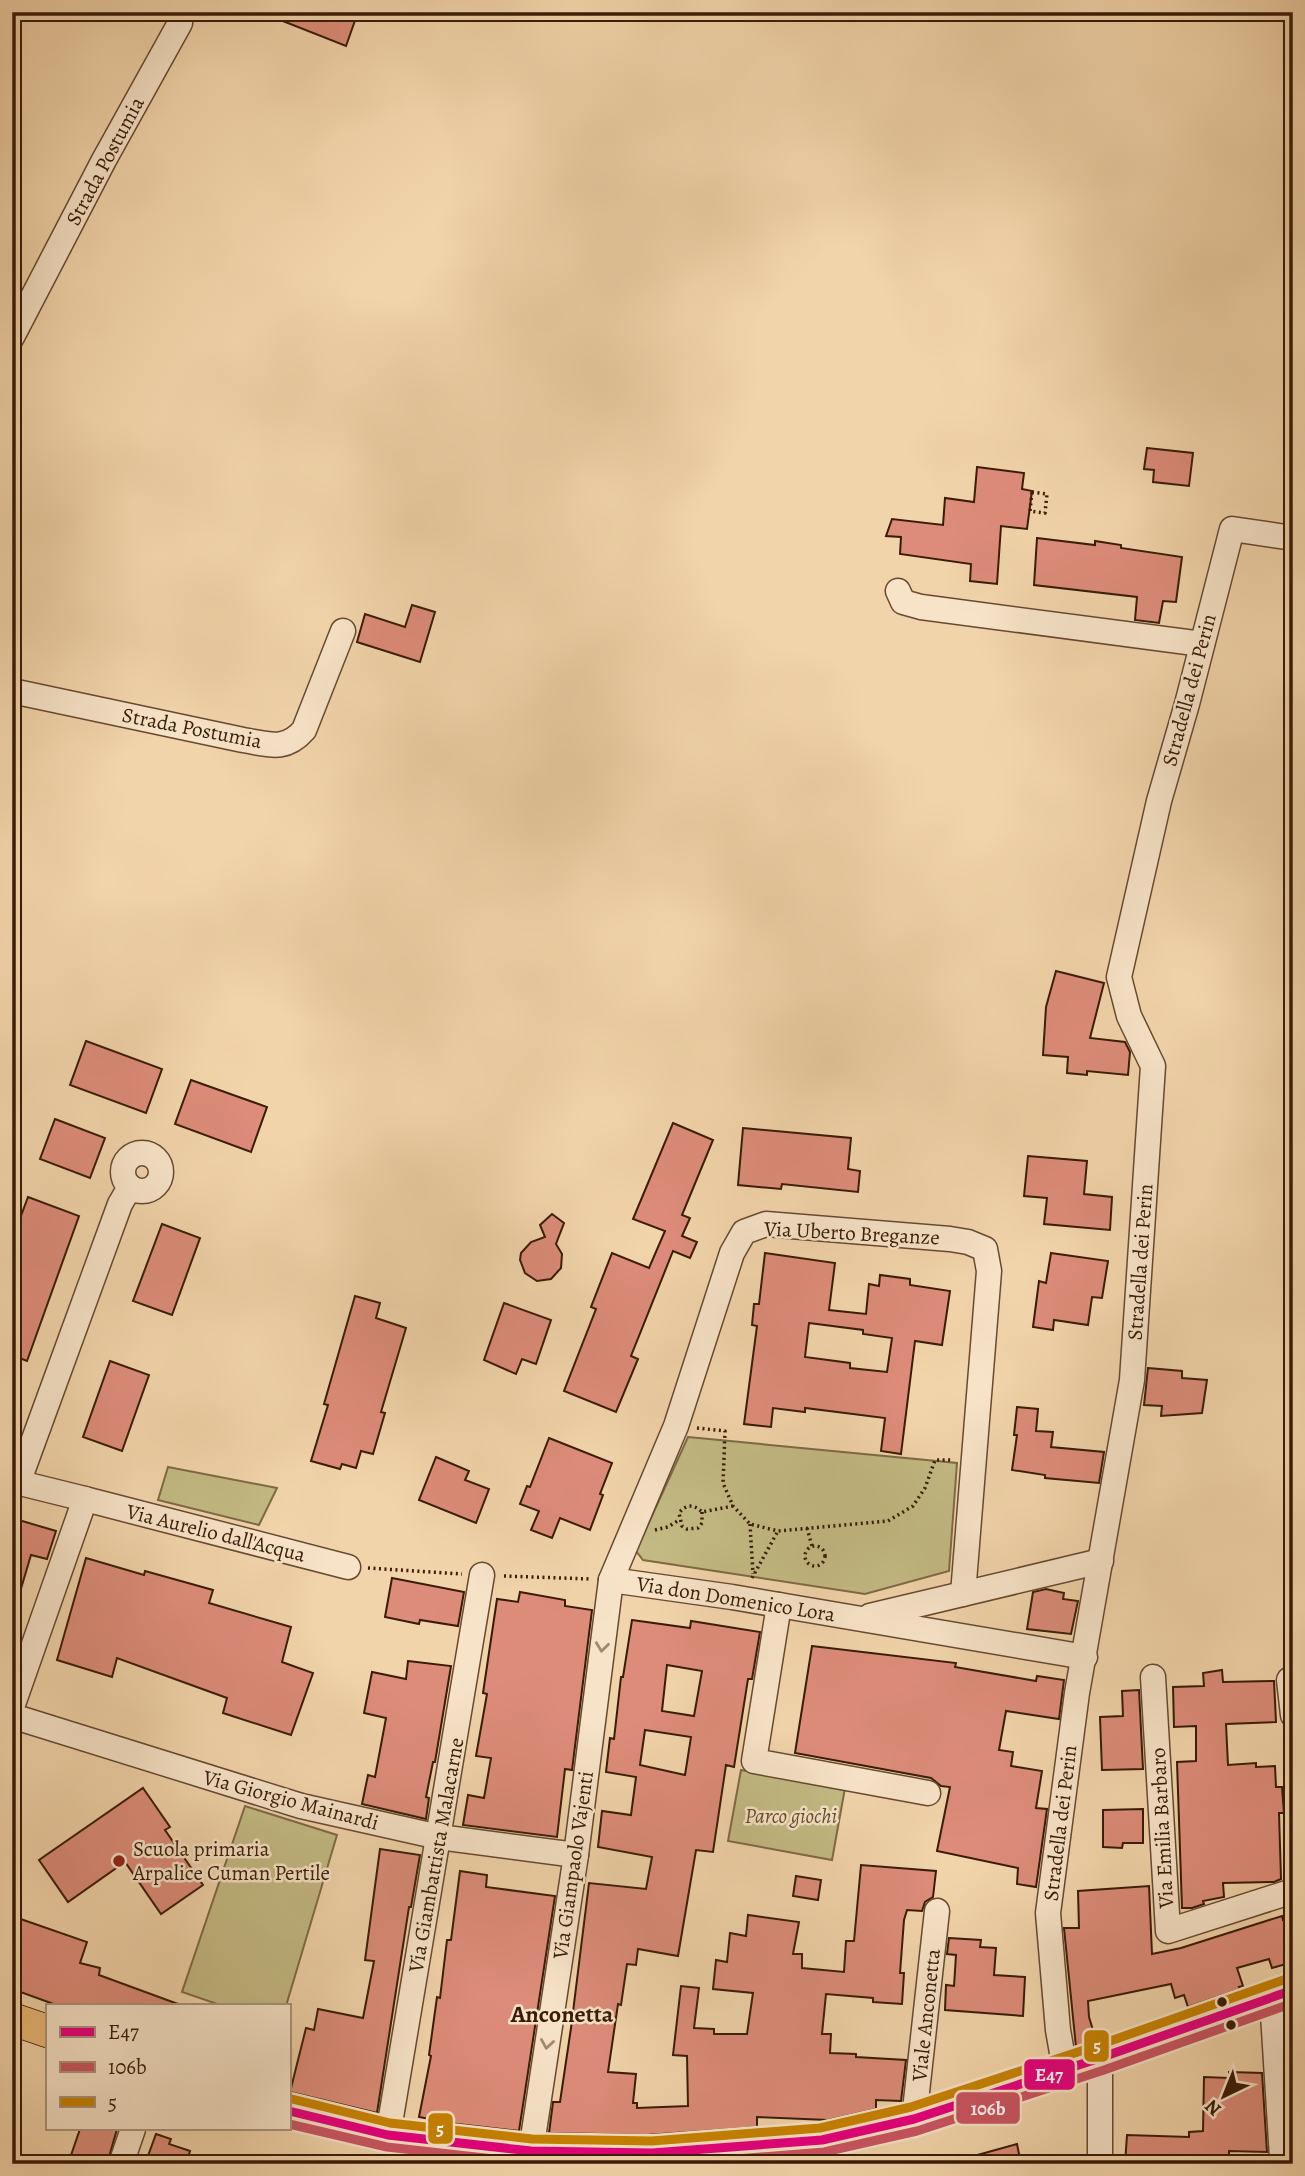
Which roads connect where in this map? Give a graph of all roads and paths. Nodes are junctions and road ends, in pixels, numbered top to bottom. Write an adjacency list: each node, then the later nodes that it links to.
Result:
1 (180, 23): 2 (street, Strada Postumia)
2 (12, 337)
3 (1045, 513): 3 (path)
4 (1293, 538): 7 (street, Stradella dei Perin)
5 (898, 591): 7 (street)
6 (343, 631): 8 (street, Strada Postumia)
7 (1202, 644): 20 (street, Stradella dei Perin)
8 (12, 691)
9 (130, 1187): 12 (street)
10 (676, 1426): 11 (street, Via Uberto Breganze); 14 (path); 24 (street, Via Uberto Breganze)
11 (975, 1459): 17 (path); 25 (street, Via Uberto Breganze)
12 (15, 1482): 13 (street, Via Aurelio dall'Acqua)
13 (85, 1499): 21 (street, Via Aurelio dall'Acqua); 32 (street)
14 (733, 1506): 15 (path); 16 (path)
15 (702, 1512): 15 (path)
16 (750, 1524): 18 (path); 22 (path)
17 (807, 1528): 18 (path); 19 (path)
18 (778, 1531): 22 (path)
19 (812, 1546): 19 (path)
20 (1101, 1561): 25 (street, Via don Domenico Lora); 29 (street, Stradella dei Perin)
21 (348, 1567)
22 (753, 1574): 26 (path)
23 (482, 1575): 36 (street, Via Giambattista Malacarne)
24 (611, 1580): 26 (street, Via don Domenico Lora); 37 (street, Via Giampaolo Vajenti, one-way to 37)
25 (963, 1594): 28 (street, Via don Domenico Lora)
26 (732, 1597): 27 (street, Via don Domenico Lora)
27 (779, 1605): 28 (street, Via don Domenico Lora); 35 (street)
28 (861, 1619): 29 (street, Via don Domenico Lora)
29 (1085, 1657): 44 (street, Stradella dei Perin)
30 (1153, 1677): 38 (street, Via Emilia Barbaro)
31 (1289, 1680): 33 (street)
32 (12, 1707)
33 (1293, 1715)
34 (12, 1716): 36 (street, Via Giorgio Mainardi)
35 (928, 1793)
36 (439, 1838): 37 (street, Via Giorgio Mainardi); 48 (street, Via Giambattista Malacarne)
37 (576, 1855): 49 (street, Via Giampaolo Vajenti, one-way to 49)
38 (1293, 1891)
39 (937, 1912): 46 (street, Viale Anconetta)
40 (1283, 1994): 43 (main road, Viale Anconetta); 52 (street, Viale Anconetta)
41 (12, 2019): 42 (main road)
42 (46, 2031)
43 (1100, 2058): 44 (main road, Viale Anconetta); 54 (street)
44 (1065, 2070): 46 (main road, Viale Anconetta)
45 (290, 2111): 48 (main road, Viale Anconetta)
46 (914, 2119): 50 (main road, Viale Anconetta)
47 (134, 2130): 53 (street)
48 (388, 2135): 49 (main road, Viale Anconetta)
49 (531, 2151): 51 (main road, Viale Anconetta)
50 (823, 2152): 51 (main road, Viale Anconetta)
51 (651, 2158)
52 (1293, 2159)
53 (121, 2164)
54 (1100, 2164)

